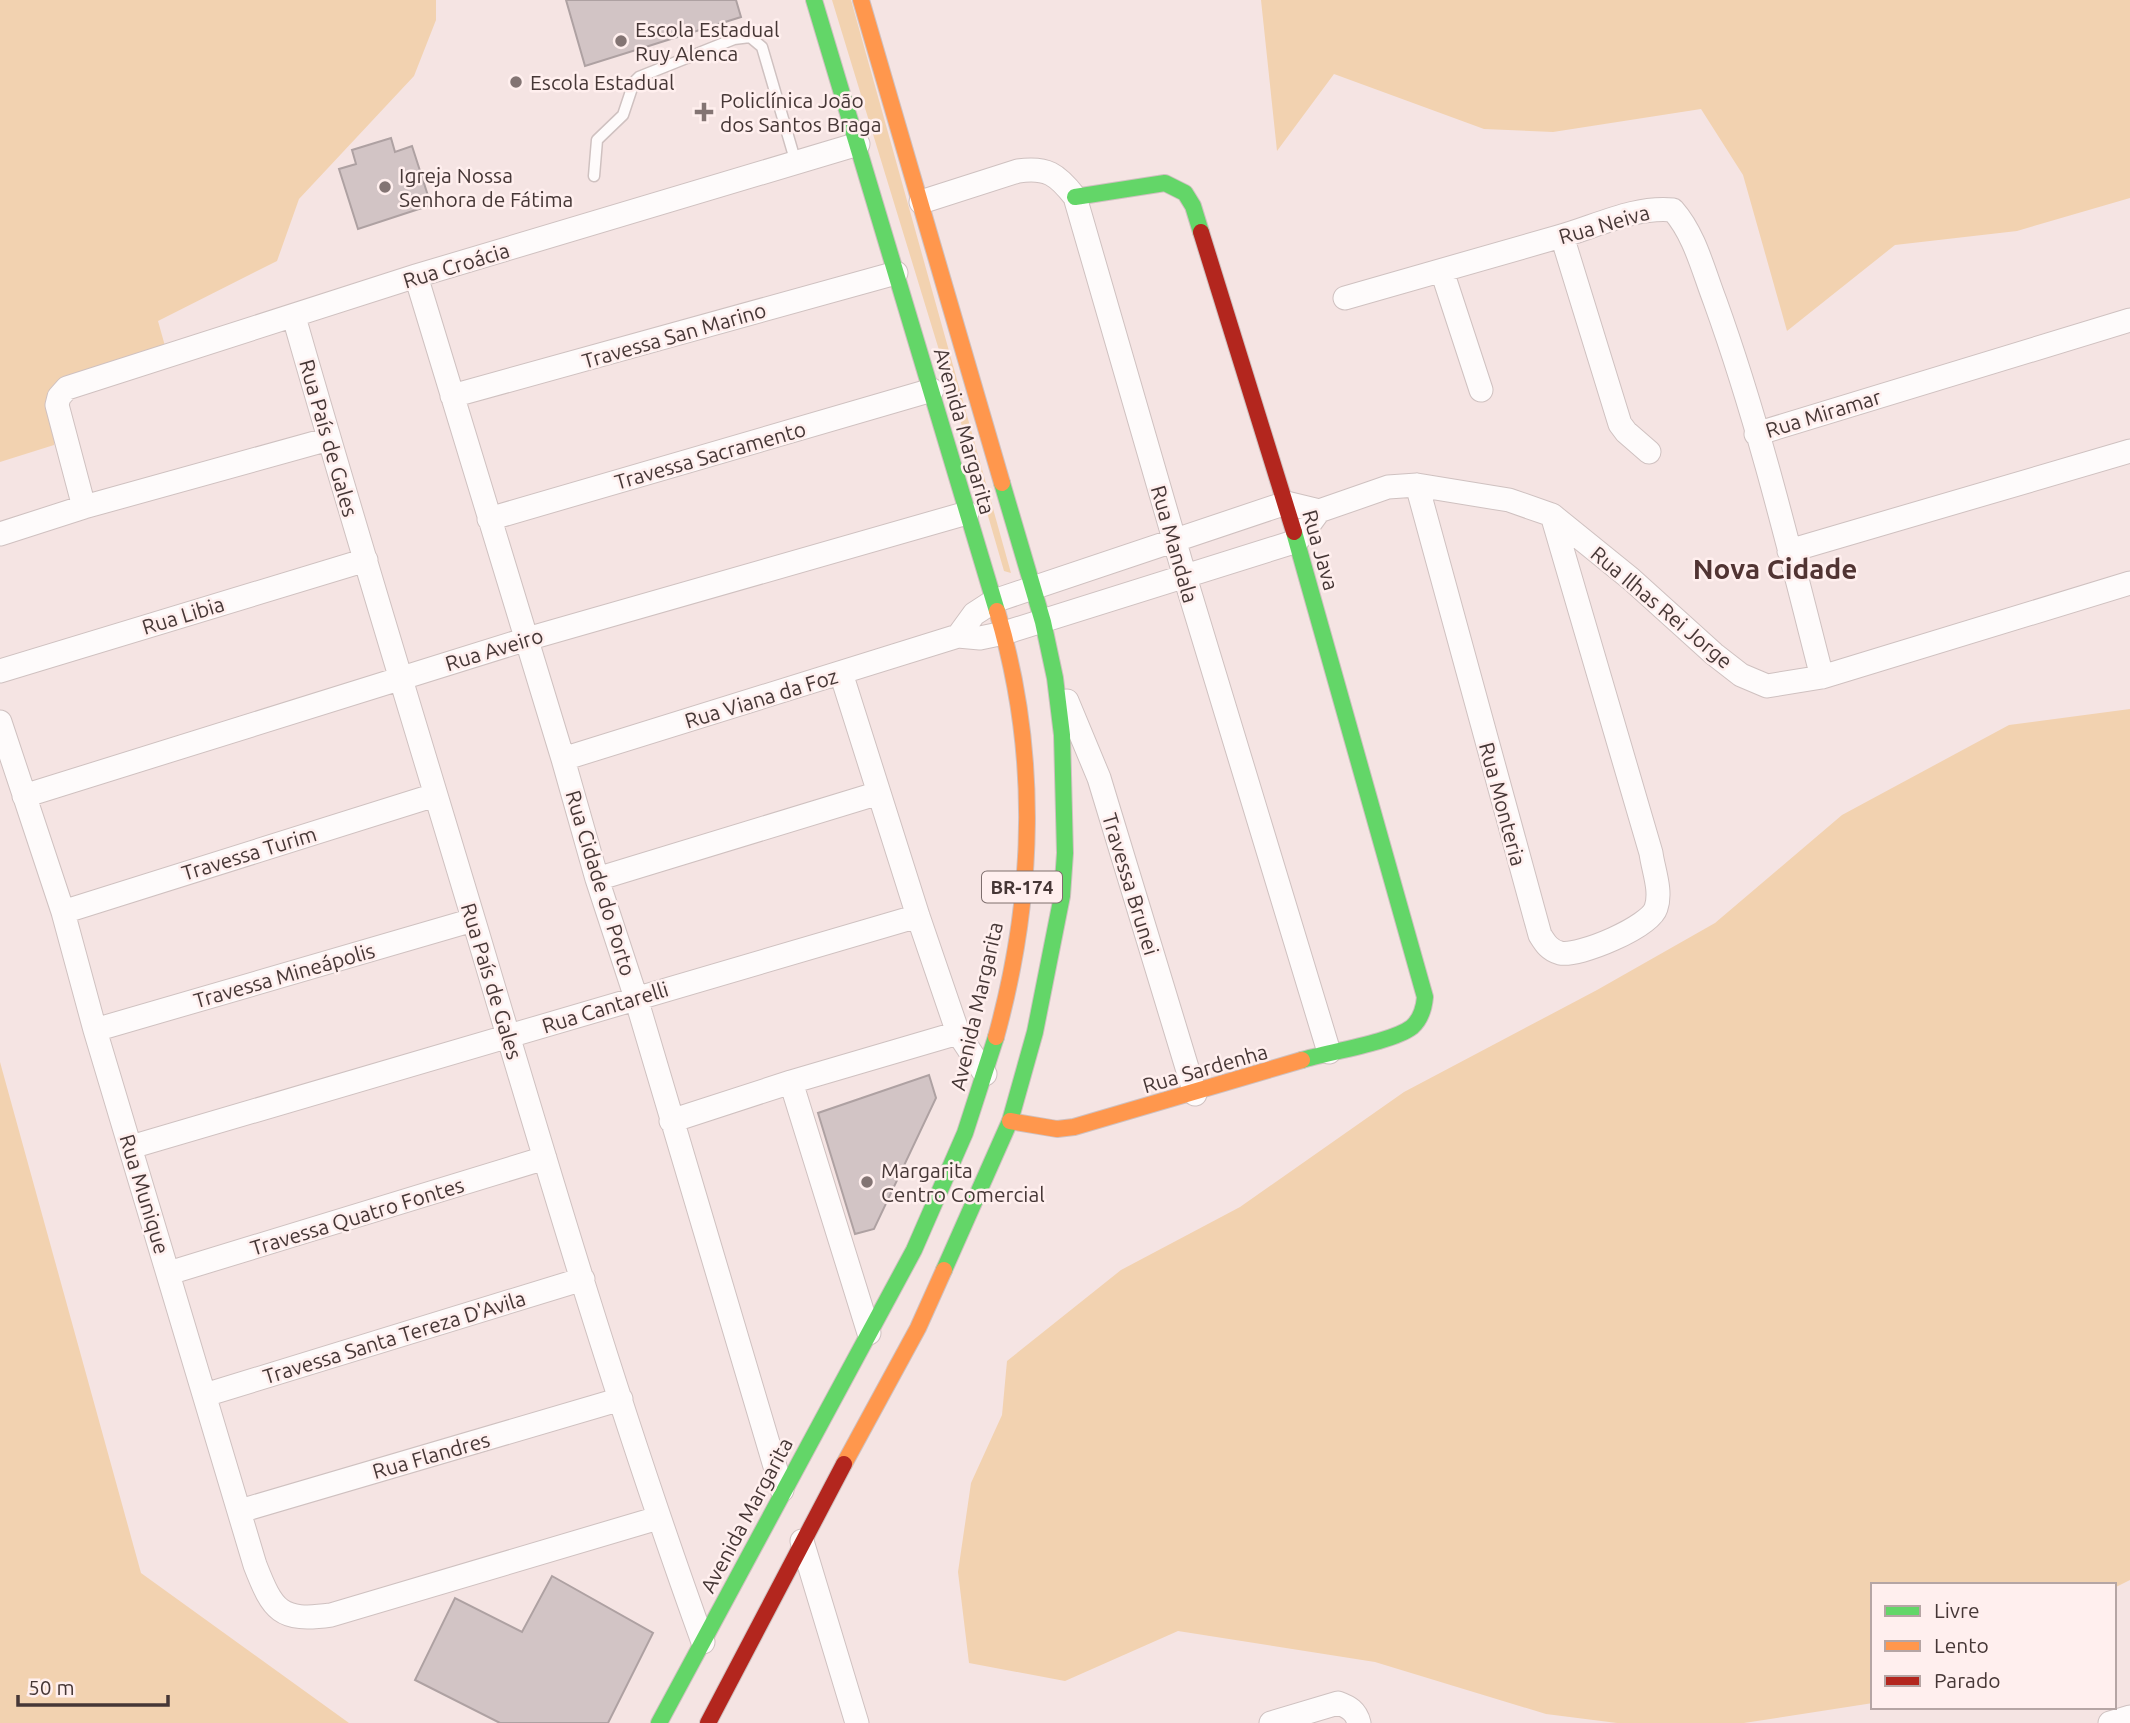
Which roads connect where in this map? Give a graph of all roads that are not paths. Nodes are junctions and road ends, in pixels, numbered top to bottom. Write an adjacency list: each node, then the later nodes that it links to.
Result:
1 (814, 0): 3 (main road, Avenida Margarita / BR-174)
2 (861, 0): 7 (main road, Avenida Margarita / BR-174)
3 (858, 144): 4 (street, Rua Croácia); 10 (main road, Avenida Margarita / BR-174)
4 (796, 163): 5 (lane); 11 (street, Rua Croácia)
5 (594, 176)
6 (1075, 197): 7 (street, Rua Mandala); 23 (main road, Rua Java); 30 (street, Rua Mandala)
7 (921, 202): 36 (main road, Avenida Margarita / BR-174)
8 (1562, 236): 9 (street, Rua Neiva); 18 (street, Rua Neiva); 21 (street)
9 (1442, 271): 12 (street, Rua Neiva); 16 (street)
10 (896, 273): 15 (main road, Avenida Margarita / BR-174); 17 (street, Travessa San Marino)
11 (416, 276): 13 (street, Rua Croácia); 17 (street, Rua Cidade do Porto)
12 (1345, 298)
13 (294, 317): 19 (street, Rua País de Gales); 24 (street, Rua Croácia)
14 (2130, 320): 18 (street, Rua Miramar)
15 (932, 390): 26 (main road, Avenida Margarita / BR-174); 28 (street, Travessa Sacramento)
16 (1481, 390)
17 (452, 396): 28 (street, Rua Cidade do Porto)
18 (1756, 433): 32 (street, Rua Miramar)
19 (329, 439): 24 (street); 33 (street, Rua País de Gales)
20 (2130, 451): 32 (street)
21 (1649, 452)
22 (1417, 485): 25 (street, Rua Ilhas Rei Jorge); 27 (street, Rua Ilhas Rei Jorge); 27 (street, Rua Monteria)
23 (1286, 503): 25 (street); 30 (street); 31 (main road, Rua Java)
24 (84, 507): 29 (street)
25 (1319, 510): 31 (street)
26 (967, 513): 37 (main road, Avenida Margarita / BR-174); 41 (street, Rua Aveiro)
27 (1552, 515): 45 (street, Rua Ilhas Rei Jorge)
28 (489, 519): 41 (street, Rua Cidade do Porto)
29 (0, 534)
30 (1174, 540): 34 (street, Rua Mandala); 36 (street)
31 (1297, 541): 34 (street); 57 (main road, Rua Java)
32 (1790, 551): 45 (street, Rua Miramar)
33 (366, 560): 42 (street, Rua Libia); 44 (street, Rua País de Gales)
34 (1185, 577): 38 (street); 61 (street, Rua Mandala)
35 (2130, 583): 45 (street, Rua Ilhas Rei Jorge)
36 (1033, 588): 37 (street); 38 (main road, Avenida Margarita / BR-174)
37 (994, 601): 39 (main road, Avenida Margarita / BR-174); 40 (street)
38 (1043, 622): 39 (street); 46 (main road, Avenida Margarita / BR-174)
39 (1004, 633): 40 (street, Rua Viana da Foz); 62 (main road, Avenida Margarita / BR-174)
40 (958, 636): 43 (street, Rua Viana da Foz)
41 (527, 639): 44 (street, Rua Aveiro); 48 (street, Rua Cidade do Porto)
42 (0, 671)
43 (841, 673): 48 (street, Rua Viana da Foz); 49 (street)
44 (401, 677): 50 (street, Rua País de Gales); 51 (street, Rua Aveiro)
45 (1822, 677)
46 (1055, 678): 64 (street, Travessa Brunei); 66 (main road, Avenida Margarita / BR-174)
47 (0, 722): 51 (street, Rua Munique)
48 (563, 759): 52 (street, Rua Cidade do Porto)
49 (879, 793): 52 (street); 54 (street)
50 (435, 795): 53 (street, Travessa Turim); 55 (street, Rua País de Gales)
51 (24, 796): 53 (street, Rua Munique)
52 (597, 879): 56 (street, Rua Cidade do Porto)
53 (63, 912): 58 (street, Rua Munique)
54 (918, 916): 56 (street, Rua Cantarelli); 59 (street)
55 (473, 920): 58 (street, Travessa Mineápolis); 60 (street, Rua País de Gales)
56 (636, 998): 60 (street, Rua Cantarelli); 65 (street, Rua Cidade do Porto)
57 (1409, 1028): 61 (main road, Rua Sardenha)
58 (95, 1030): 67 (street, Rua Munique)
59 (958, 1033): 62 (street); 63 (street)
60 (508, 1037): 67 (street, Rua Cantarelli); 68 (street, Rua País de Gales)
61 (1329, 1052): 64 (main road, Rua Sardenha)
62 (985, 1074): 71 (main road, Avenida Margarita / BR-174)
63 (791, 1082): 65 (street); 71 (street)
64 (1195, 1094): 66 (main road, Rua Sardenha)
65 (671, 1121): 74 (street, Rua Cidade do Porto)
66 (1010, 1121): 77 (main road, Avenida Margarita / BR-174)
67 (131, 1147): 69 (street, Rua Munique)
68 (545, 1158): 69 (street, Travessa Quatro Fontes); 70 (street, Rua País de Gales)
69 (169, 1273): 72 (street, Rua Munique)
70 (583, 1279): 72 (street, Travessa Santa Tereza D'Avila); 73 (street, Rua País de Gales)
71 (869, 1333): 74 (main road, Avenida Margarita / BR-174)
72 (205, 1395): 75 (street, Rua Munique)
73 (621, 1399): 75 (street, Rua Flandres); 76 (street, Rua País de Gales)
74 (782, 1490): 78 (main road, Avenida Margarita / BR-174)
75 (240, 1511): 76 (street, Rua Munique)
76 (658, 1518): 78 (street, Rua País de Gales)
77 (802, 1541): 79 (main road, Avenida Margarita / BR-174); 82 (street)
78 (703, 1642): 81 (main road, Avenida Margarita / BR-174)
79 (717, 1717)
80 (2130, 1717): 85 (street)
81 (659, 1723)
82 (857, 1723)
83 (1271, 1723): 84 (street)
84 (1359, 1723)
85 (2110, 1723)

